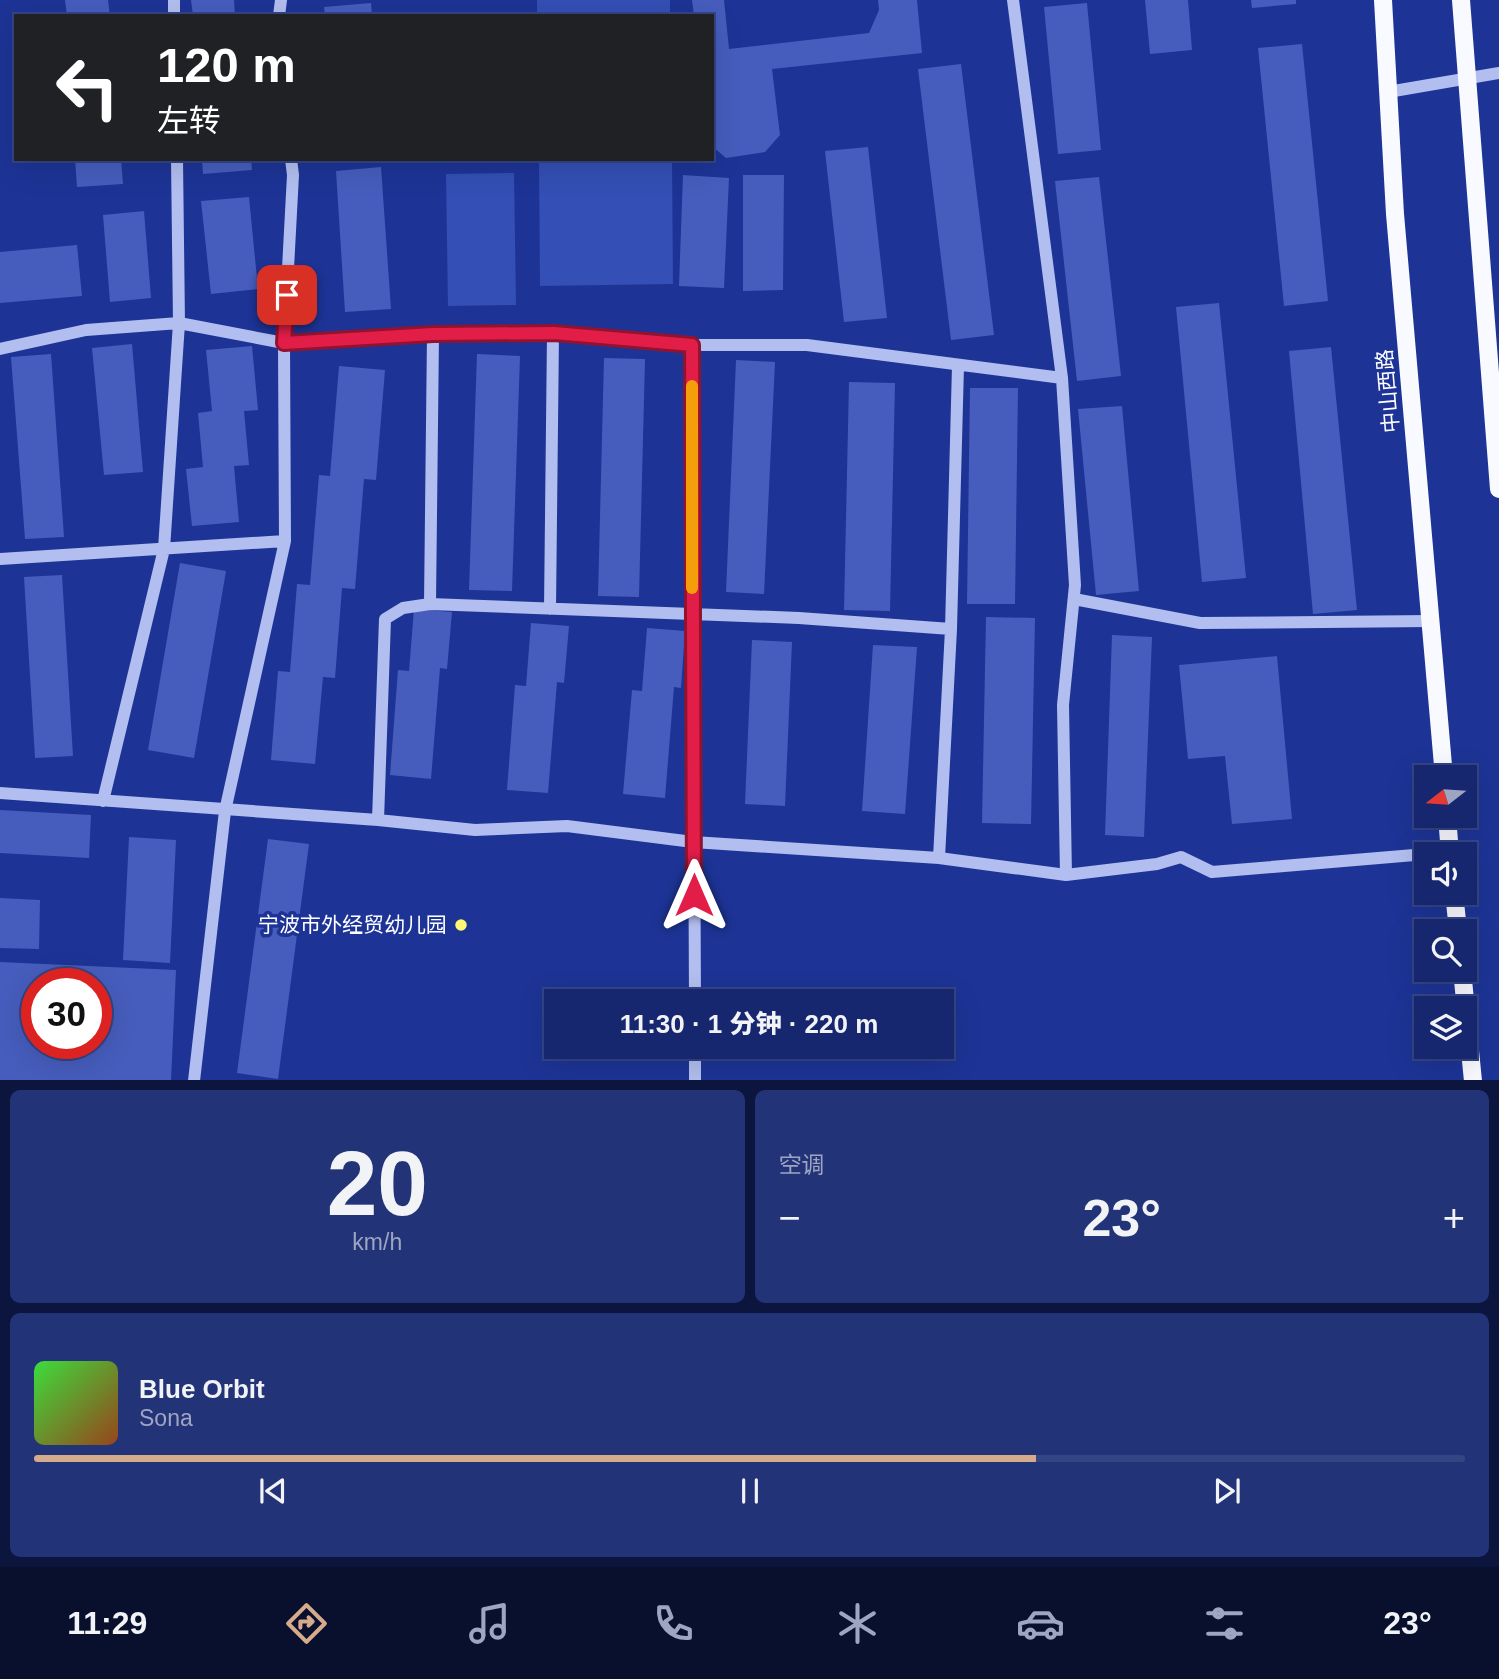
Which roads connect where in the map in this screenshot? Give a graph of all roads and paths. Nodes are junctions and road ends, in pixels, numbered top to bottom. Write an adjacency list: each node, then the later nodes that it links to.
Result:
1 (1013, 0): 16 (street)
2 (1383, 0): 6 (main road, 中山西路)
3 (1461, 0): 5 (main road)
4 (1499, 73): 5 (street)
5 (1467, 79): 6 (street); 17 (main road)
6 (1388, 92): 25 (main road, 中山西路)
7 (177, 161): 9 (street)
8 (292, 161): 12 (street)
9 (179, 323): 12 (street); 14 (street); 19 (street)
10 (554, 333): 11 (street); 13 (street); 23 (street)
11 (433, 334): 12 (street); 22 (street)
12 (284, 343): 18 (street)
13 (692, 345): 15 (street); 24 (street)
14 (0, 349)
15 (958, 366): 16 (street); 26 (street)
16 (1062, 378): 21 (street)
17 (1499, 489)
18 (285, 541): 19 (street); 30 (street)
19 (164, 549): 20 (street); 29 (street)
20 (0, 559)
21 (1074, 599): 25 (street); 35 (street)
22 (430, 604): 23 (street); 31 (street)
23 (550, 609): 24 (street)
24 (692, 614): 26 (street); 32 (street)
25 (1431, 621): 27 (main road, 中山西路)
26 (951, 629): 34 (street)
27 (1443, 765)
28 (0, 793): 29 (street)
29 (103, 801): 30 (street)
30 (225, 811): 31 (street); 39 (street)
31 (378, 820): 32 (street)
32 (693, 842): 34 (street); 37 (street)
33 (1414, 856): 35 (street)
34 (939, 858): 35 (street)
35 (1066, 875)
36 (1463, 982): 41 (main road)
37 (695, 989)
38 (695, 1059): 40 (street)
39 (194, 1080)
40 (695, 1080)
41 (1473, 1080)

